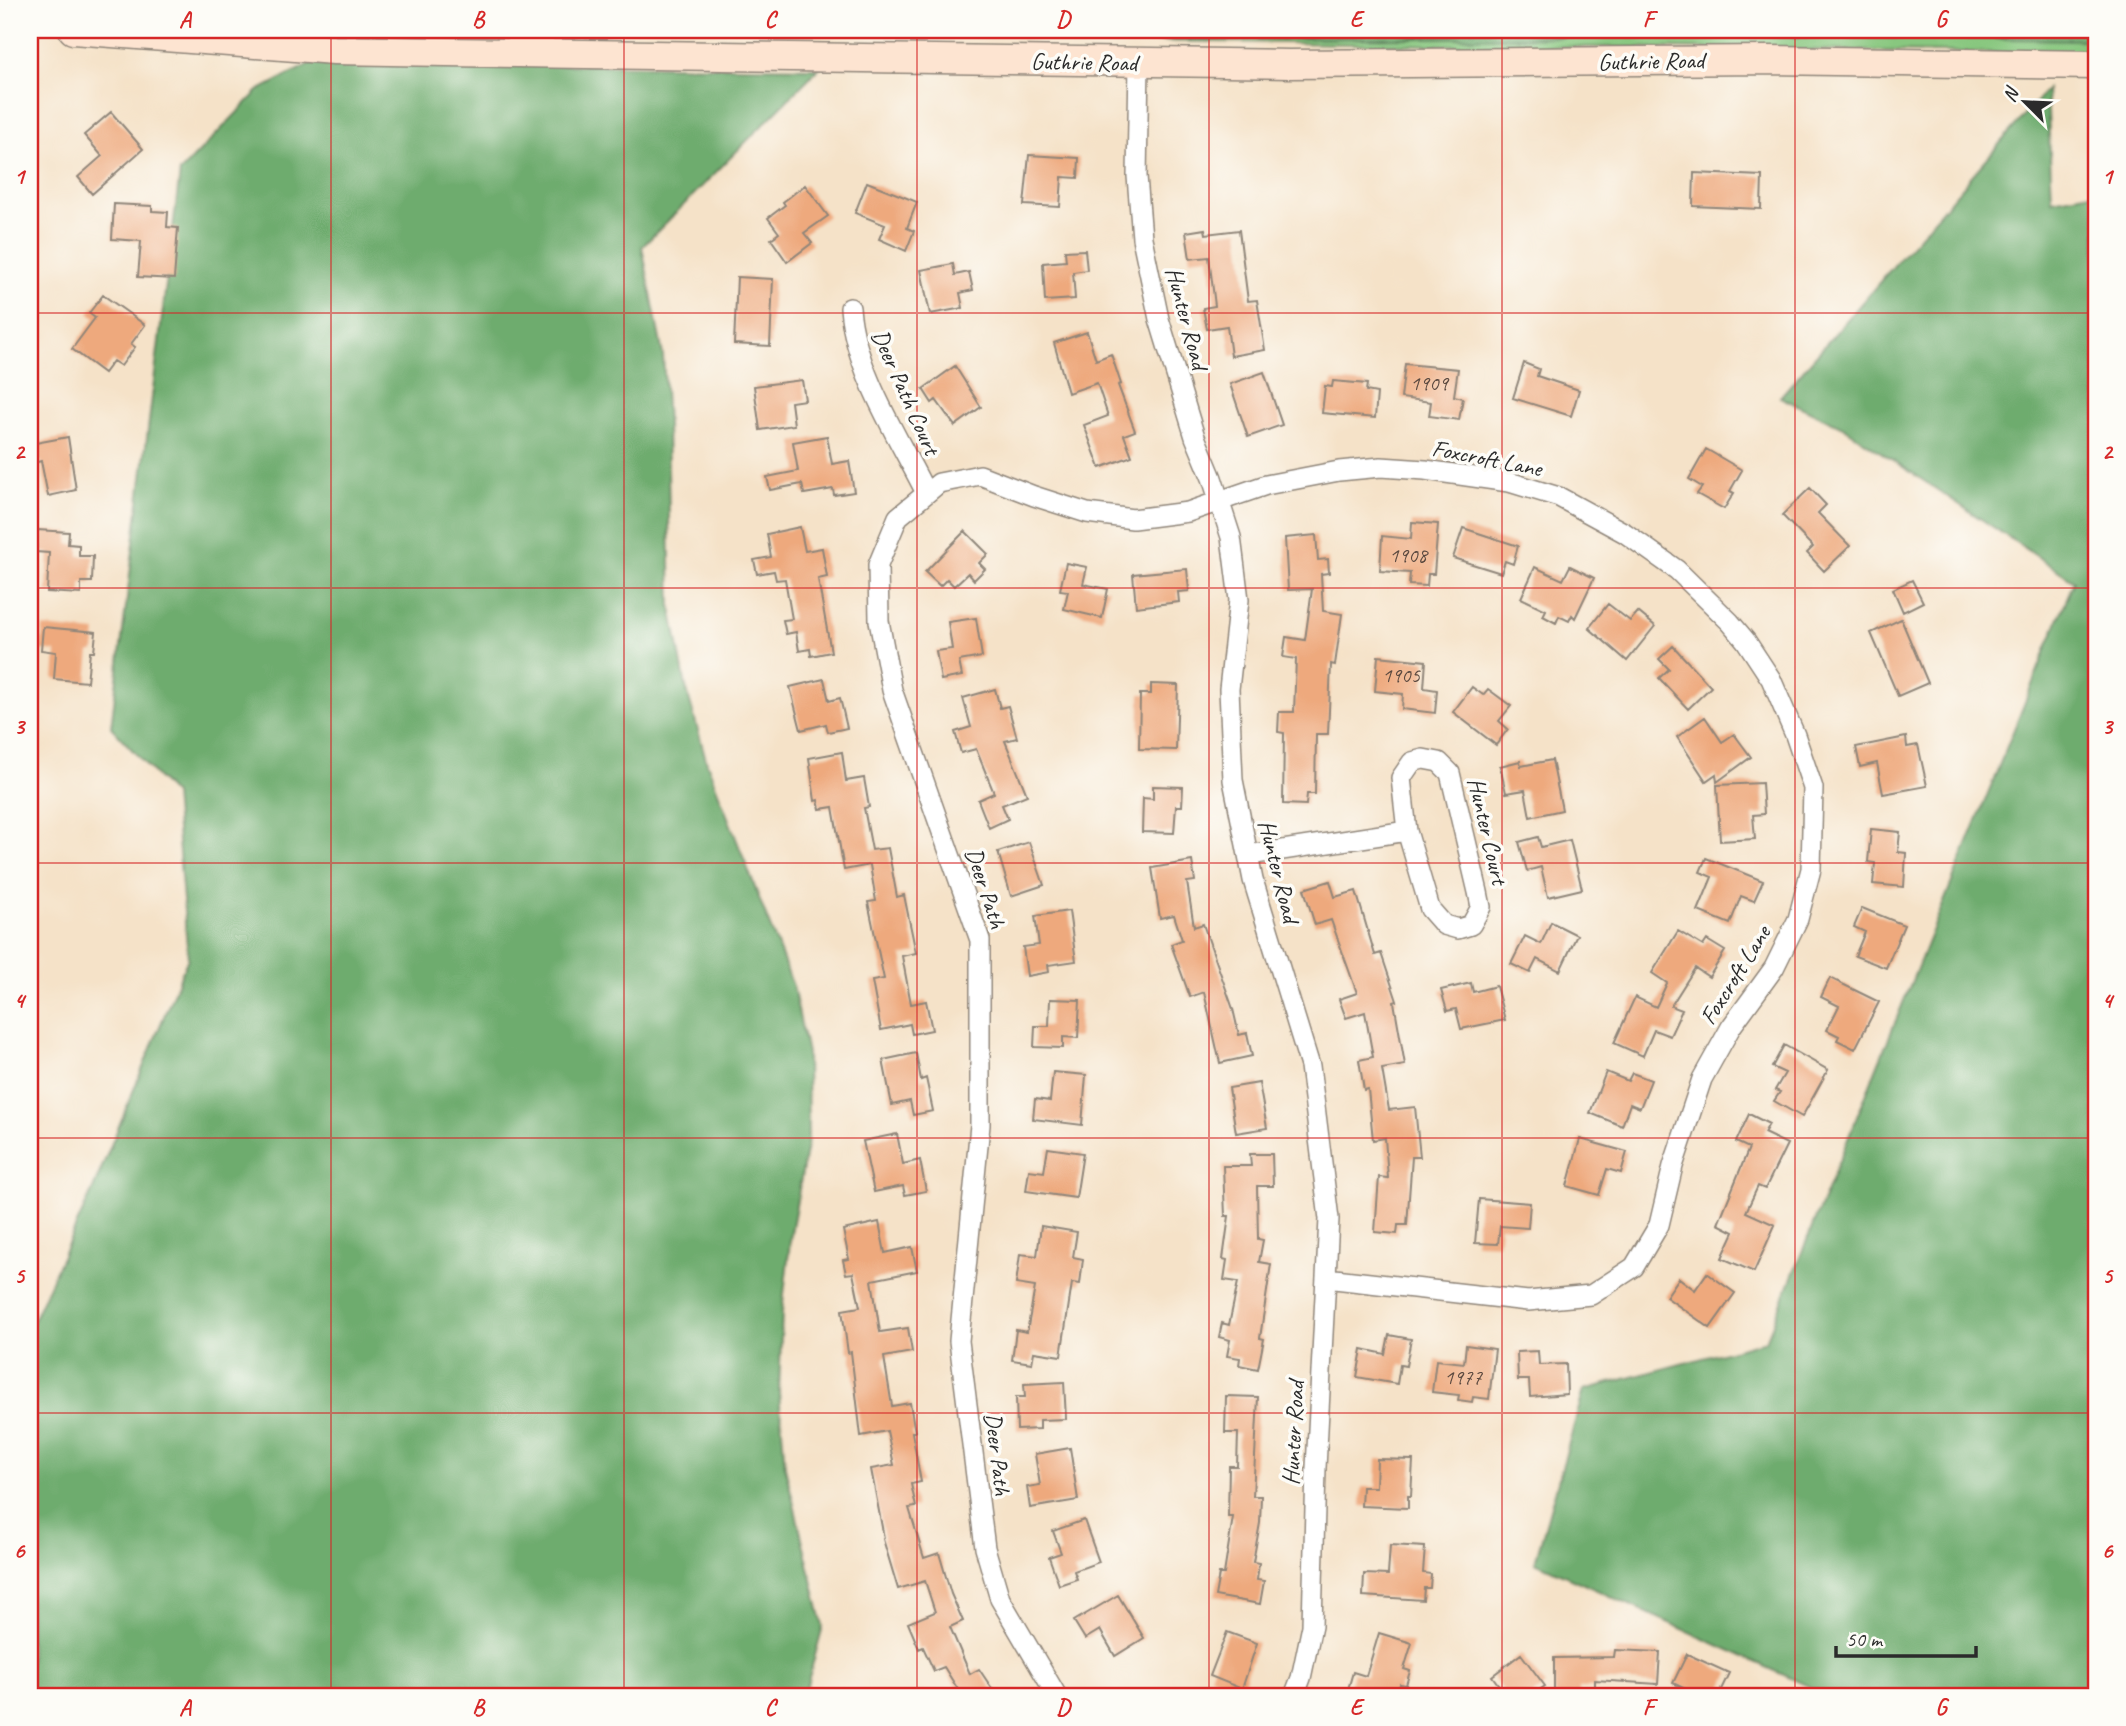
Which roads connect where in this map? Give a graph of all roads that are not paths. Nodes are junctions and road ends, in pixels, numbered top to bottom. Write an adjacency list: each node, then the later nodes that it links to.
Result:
1 (73, 30): 2 (street, Guthrie Road)
2 (1139, 63): 3 (street, Guthrie Road); 6 (street, Hunter Road)
3 (2096, 65)
4 (850, 308): 5 (street, Deer Path Court)
5 (926, 494): 6 (street, Deer Path); 10 (street, Deer Path)
6 (1220, 502): 8 (street, Hunter Road); 9 (street, Foxcroft Lane)
7 (1407, 831): 7 (street, Hunter Court); 8 (street)
8 (1249, 855): 9 (street, Hunter Road)
9 (1326, 1278): 11 (street, Hunter Road)
10 (1057, 1696)
11 (1294, 1696)

